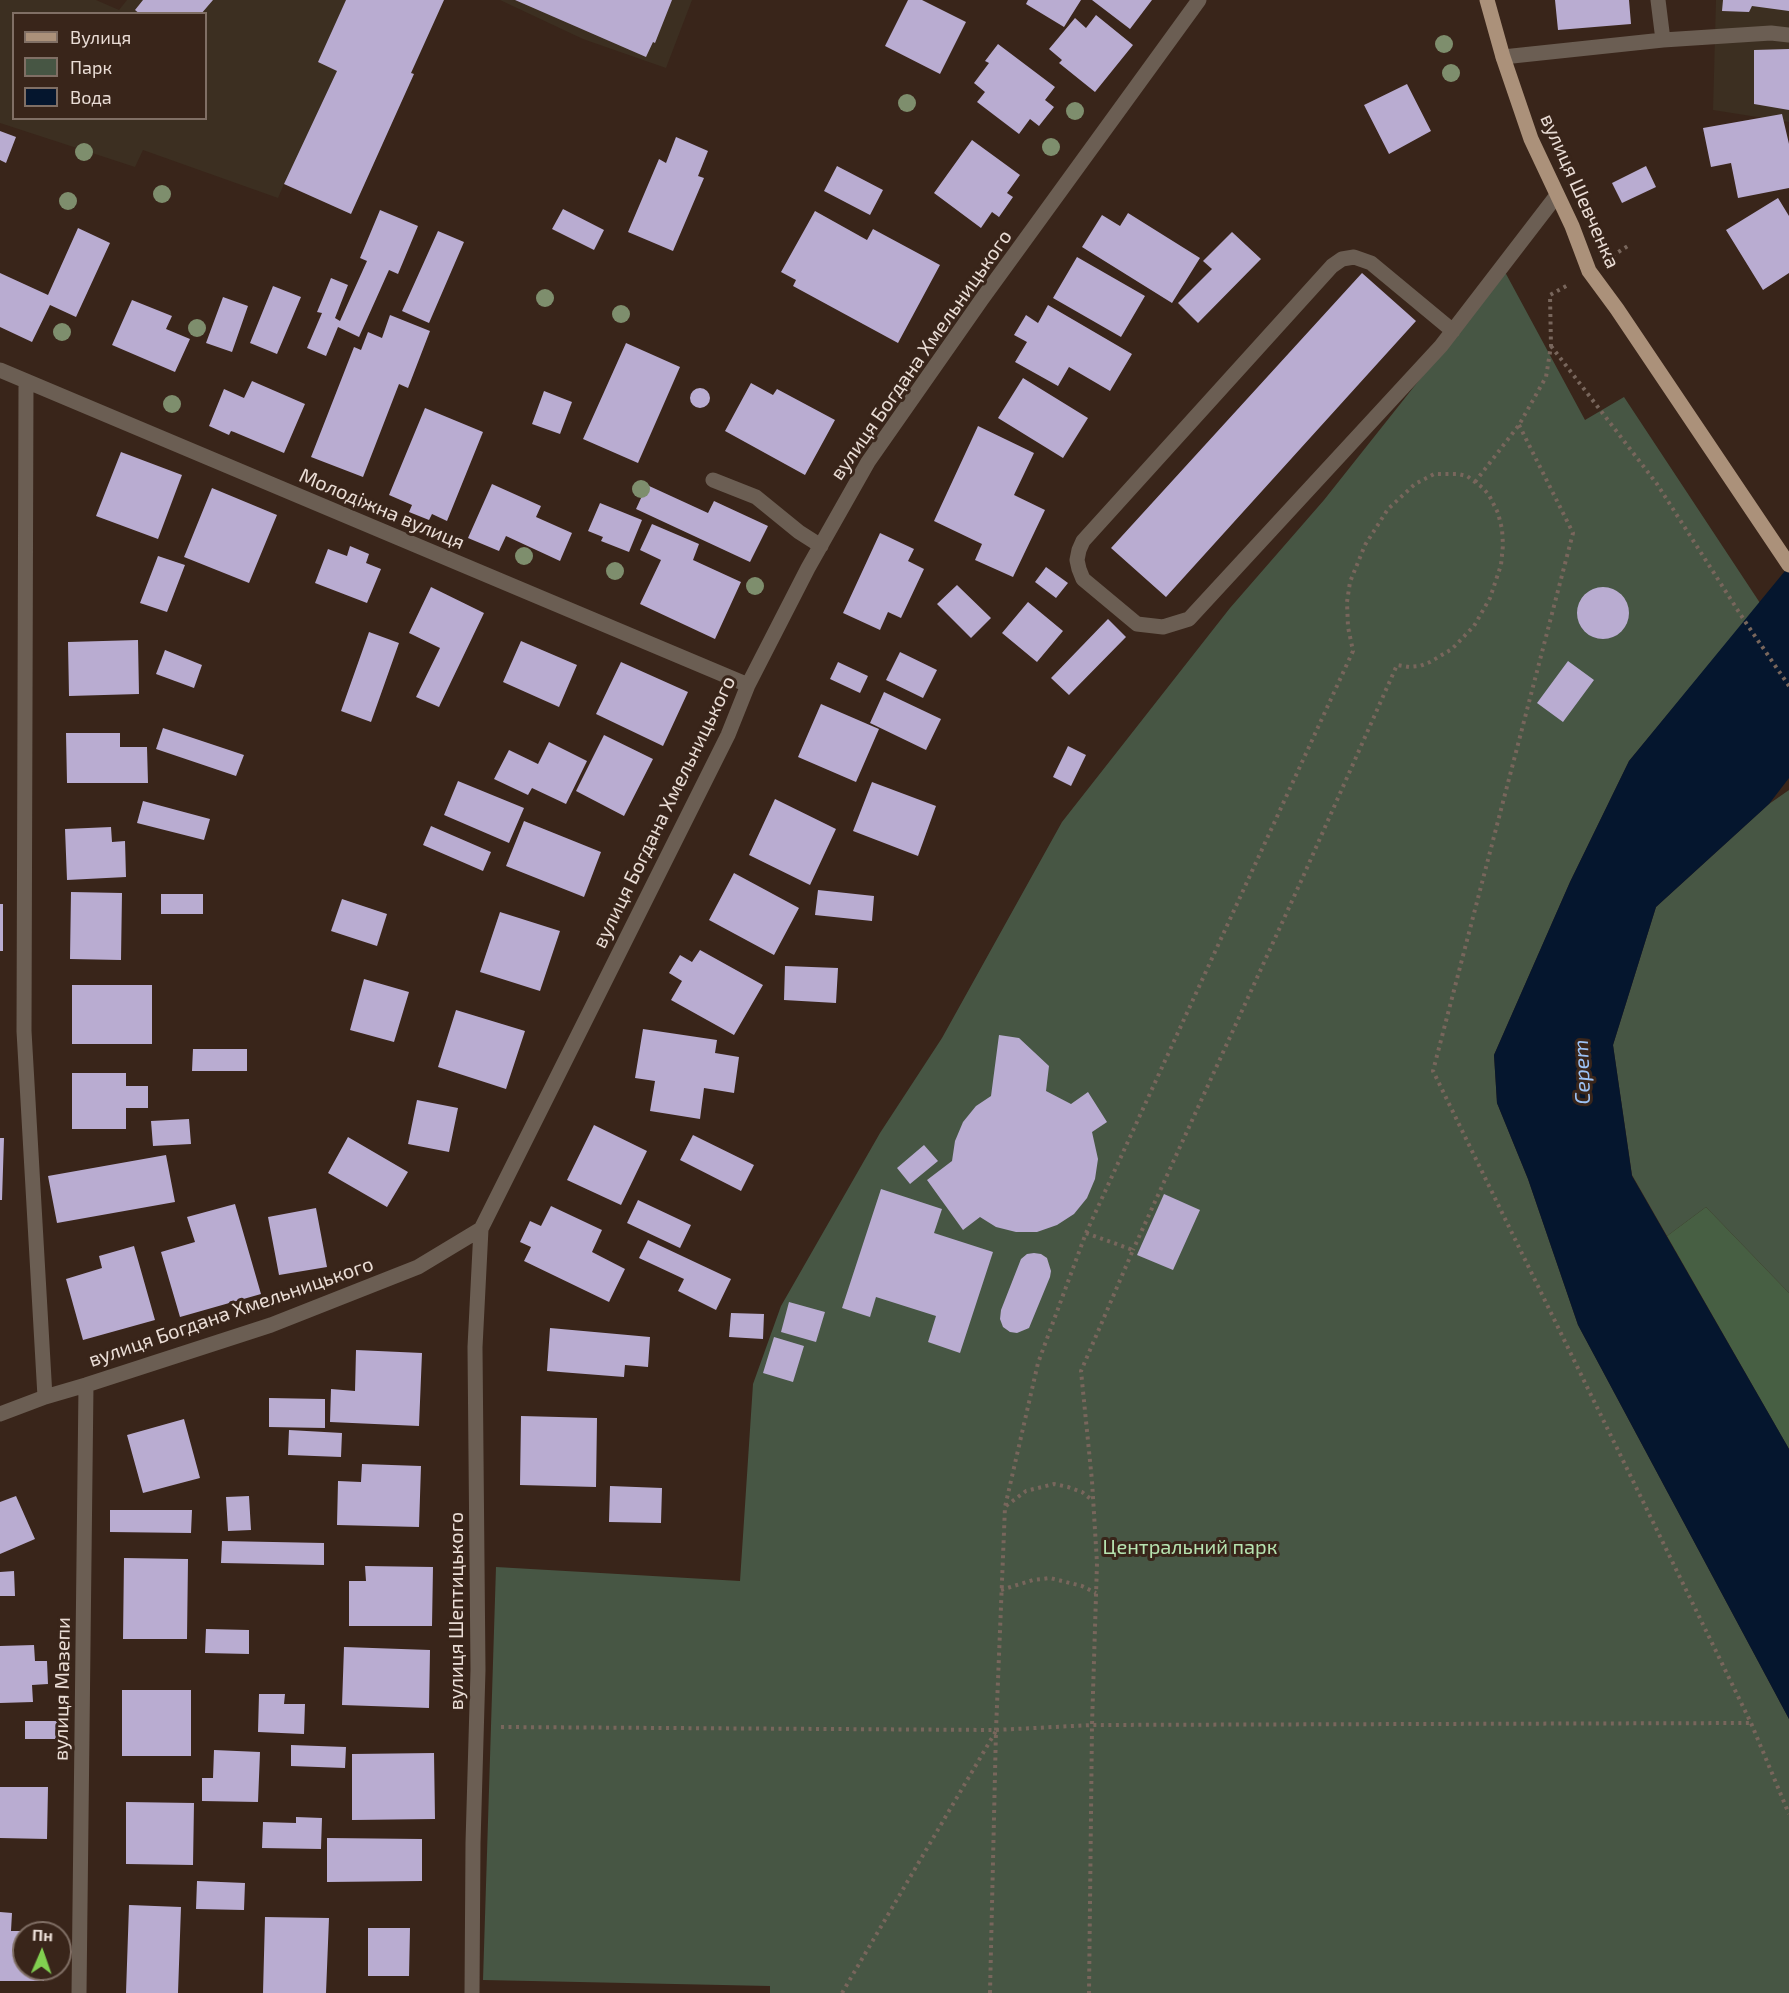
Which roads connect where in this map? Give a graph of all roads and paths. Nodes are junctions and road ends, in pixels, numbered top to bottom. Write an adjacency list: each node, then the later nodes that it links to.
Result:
1 (1199, 0): 14 (street, вулиця Богдана Хмельницького)
2 (1487, 0): 6 (main road, вулиця Шевченка)
3 (1658, 0): 5 (street)
4 (1789, 35): 5 (street)
5 (1663, 40): 6 (street)
6 (1503, 57): 7 (main road, вулиця Шевченка)
7 (1557, 195): 8 (street); 15 (main road, вулиця Шевченка)
8 (1453, 330): 8 (street)
9 (0, 370): 10 (street, Молодіжна вулиця)
10 (26, 382): 16 (street, Молодіжна вулиця); 22 (street)
11 (1519, 425): 13 (path); 17 (path); 28 (path)
12 (712, 480): 14 (street)
13 (1475, 482): 19 (path); 20 (path)
14 (821, 546): 16 (street, вулиця Богдана Хмельницького)
15 (1789, 565)
16 (748, 685): 18 (street, вулиця Богдана Хмельницького)
17 (1789, 686)
18 (481, 1229): 21 (street, вулиця Богдана Хмельницького); 30 (street, вулиця Шептицького)
19 (1086, 1233): 20 (path); 25 (path)
20 (1132, 1250): 24 (path)
21 (86, 1385): 22 (street, вулиця Богдана Хмельницького); 33 (street, вулиця Мазепи)
22 (45, 1397): 23 (street, вулиця Богдана Хмельницького)
23 (0, 1414)
24 (1093, 1501): 25 (path); 27 (path)
25 (1005, 1507): 26 (path)
26 (1001, 1590): 27 (path); 31 (path)
27 (1096, 1593): 29 (path)
28 (1751, 1723): 29 (path); 32 (path)
29 (1092, 1725): 31 (path); 37 (path)
30 (477, 1726): 31 (path); 34 (street, вулиця Шептицького)
31 (996, 1730): 35 (path); 36 (path)
32 (1789, 1814)
33 (79, 1993)
34 (472, 1993)
35 (842, 1993)
36 (990, 1993)
37 (1089, 1993)

